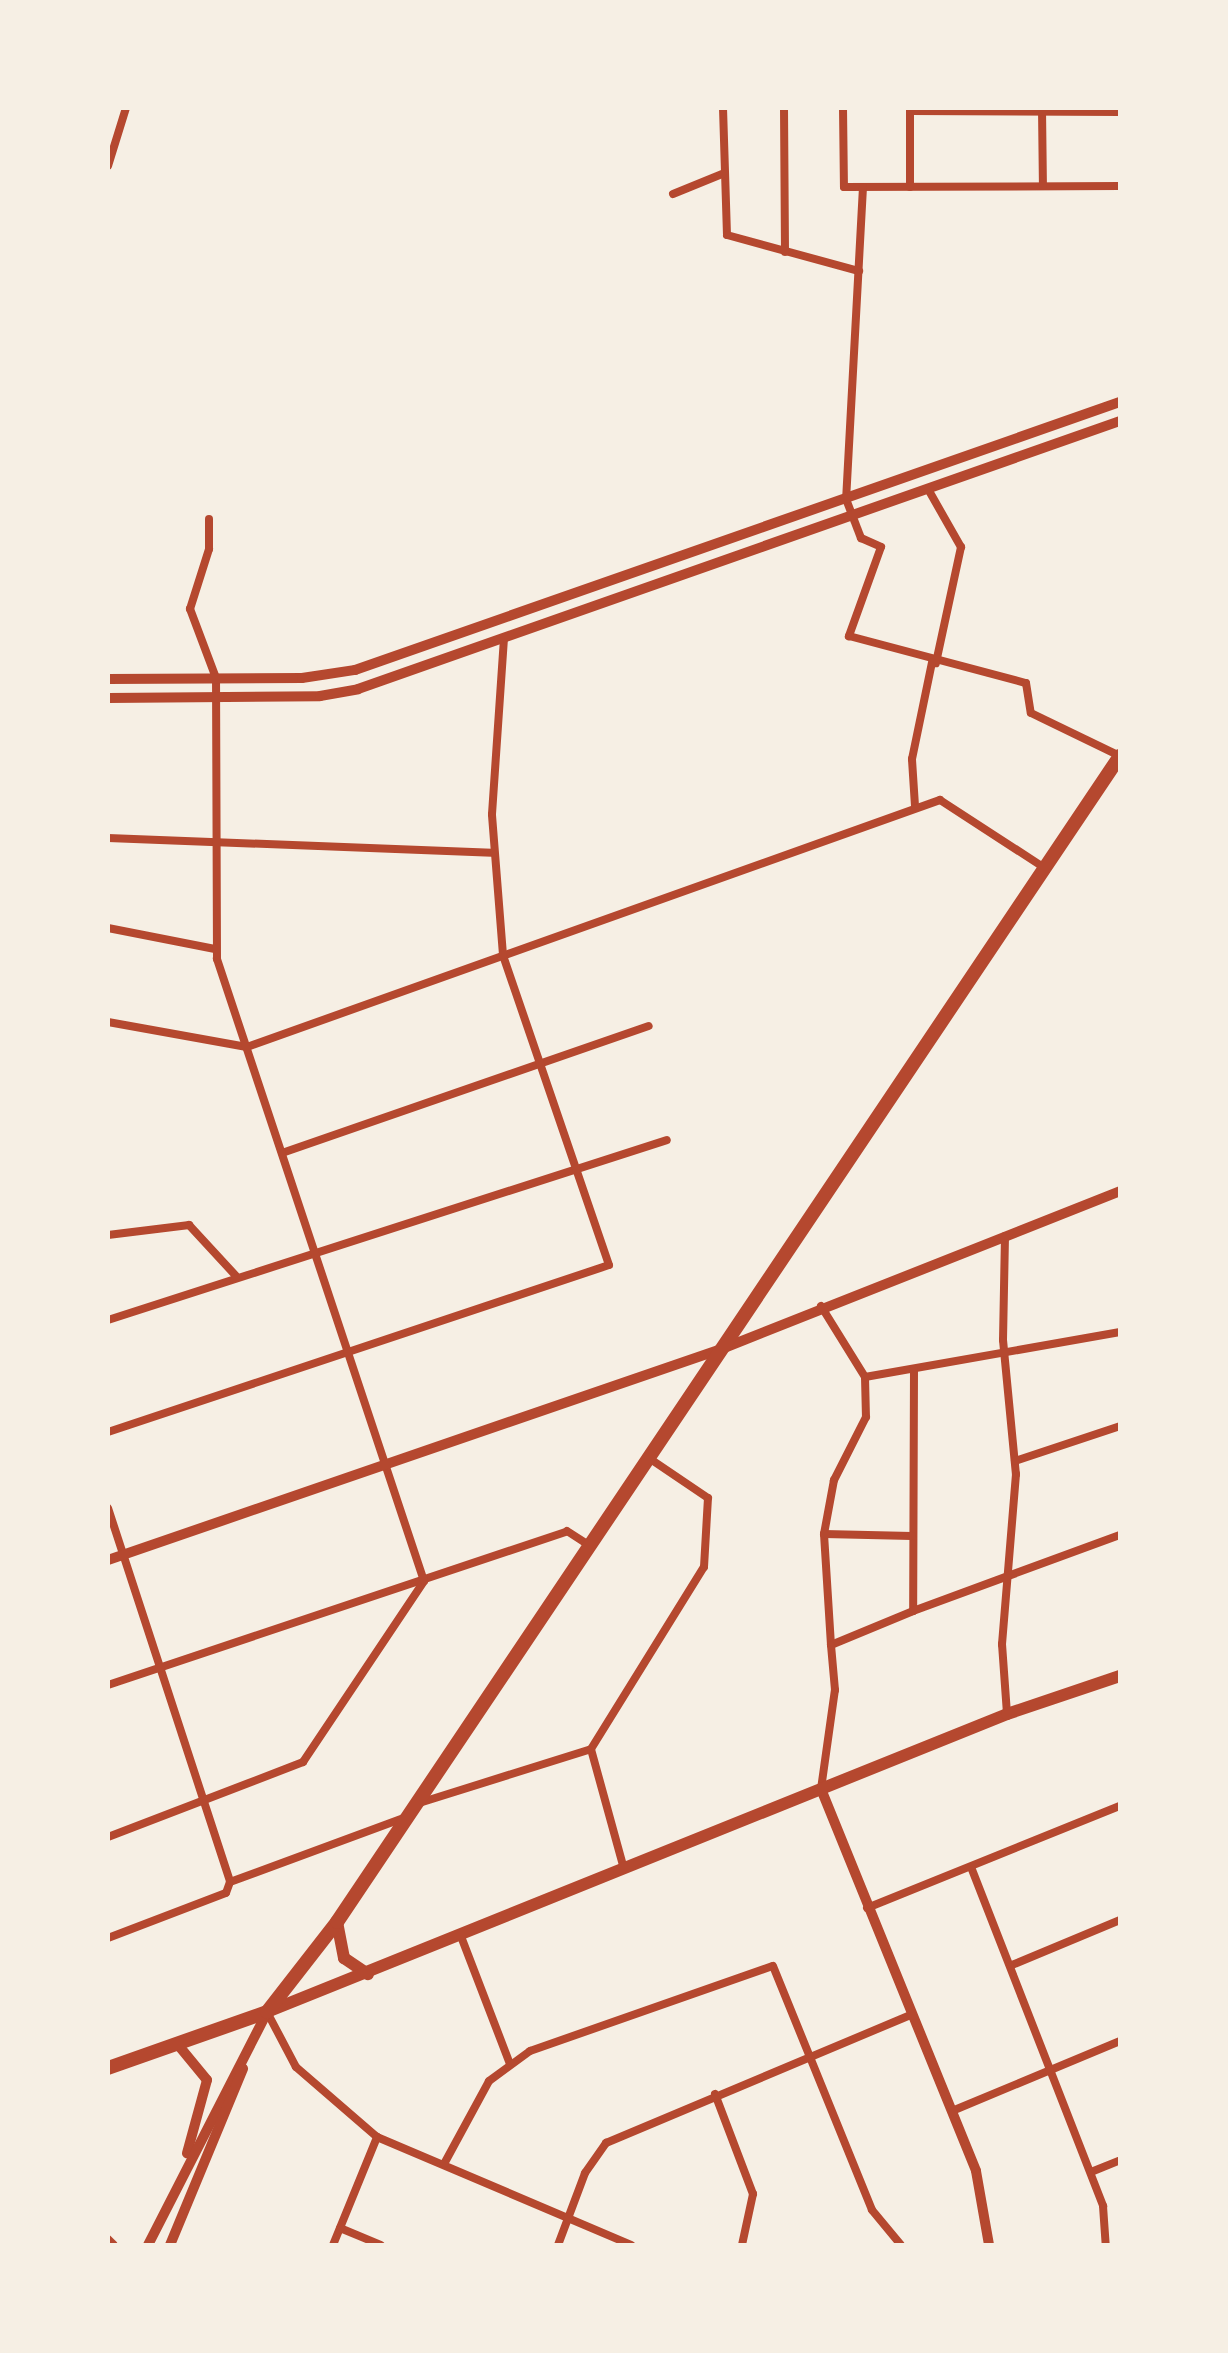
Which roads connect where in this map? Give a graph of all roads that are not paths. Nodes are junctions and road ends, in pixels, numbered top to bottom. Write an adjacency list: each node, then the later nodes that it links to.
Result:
1 (126, 108): 8 (street)
2 (723, 108): 9 (street)
3 (784, 108): 15 (street)
4 (843, 108): 12 (street)
5 (910, 110): 6 (street); 13 (street)
6 (1042, 110): 7 (street); 10 (street)
7 (1120, 112)
8 (108, 166)
9 (722, 174): 14 (street); 15 (street)
10 (1043, 186): 11 (street); 13 (street)
11 (1120, 186)
12 (863, 187): 13 (street); 16 (street)
13 (910, 187)
14 (673, 194)
15 (785, 252): 16 (street)
16 (859, 271): 20 (street)
17 (1120, 402): 20 (street)
18 (1120, 421): 19 (street)
19 (928, 489): 21 (street); 24 (street)
20 (846, 499): 21 (street); 25 (street)
21 (852, 516): 23 (street); 24 (street)
22 (209, 519): 25 (street)
23 (504, 637): 27 (street); 33 (street)
24 (934, 662): 29 (street); 30 (street)
25 (216, 678): 26 (street); 27 (street)
26 (108, 679)
27 (211, 695): 28 (street); 32 (street)
28 (108, 698)
29 (1120, 756): 34 (highway)
30 (915, 806): 34 (street); 37 (street)
31 (108, 838): 32 (street)
32 (211, 842): 33 (street); 36 (street)
33 (492, 853): 37 (street)
34 (1043, 867): 53 (highway)
35 (108, 928): 36 (street)
36 (215, 949): 40 (street)
37 (503, 955): 40 (street); 41 (street)
38 (108, 1022): 40 (street)
39 (649, 1026): 41 (street)
40 (247, 1047): 43 (street)
41 (539, 1062): 43 (street); 44 (street)
42 (667, 1140): 44 (street)
43 (282, 1153): 48 (street)
44 (576, 1174): 48 (street); 54 (street)
45 (1120, 1191): 47 (street)
46 (108, 1235): 49 (street)
47 (1005, 1236): 50 (street); 55 (street)
48 (318, 1250): 49 (street); 54 (street)
49 (236, 1276): 51 (street)
50 (820, 1305): 53 (street); 57 (street)
51 (108, 1320)
52 (1120, 1332): 55 (street)
53 (724, 1348): 60 (highway); 62 (street)
54 (351, 1351): 59 (street); 62 (street)
55 (1007, 1352): 56 (street); 61 (street)
56 (914, 1369): 57 (street); 66 (street)
57 (865, 1377): 64 (street)
58 (1120, 1426): 61 (street)
59 (108, 1432)
60 (649, 1458): 67 (highway); 78 (street)
61 (1015, 1461): 70 (street)
62 (387, 1462): 68 (street); 71 (street)
63 (108, 1508): 68 (street)
64 (824, 1534): 66 (street); 73 (street)
65 (1120, 1535): 70 (street)
66 (912, 1536): 72 (street)
67 (590, 1546): 71 (street); 81 (highway)
68 (123, 1555): 69 (street); 74 (street)
69 (108, 1560)
70 (1005, 1575): 72 (street); 77 (street)
71 (424, 1581): 74 (street); 80 (street)
72 (913, 1611): 73 (street)
73 (831, 1645): 79 (street)
74 (158, 1668): 76 (street); 80 (street)
75 (1120, 1676): 77 (main road)
76 (108, 1685)
77 (1007, 1714): 79 (main road)
78 (591, 1749): 81 (street); 86 (street)
79 (821, 1789): 86 (main road); 88 (street)
80 (203, 1801): 84 (street); 87 (street)
81 (414, 1805): 83 (highway)
82 (1120, 1806): 85 (street)
83 (406, 1818): 87 (street); 90 (highway)
84 (108, 1837)
85 (971, 1867): 88 (street); 93 (street)
86 (625, 1873): 92 (main road)
87 (230, 1882): 91 (street)
88 (866, 1908): 96 (street)
89 (1120, 1920): 93 (street)
90 (337, 1922): 94 (main road); 95 (highway)
91 (108, 1938)
92 (462, 1939): 94 (main road); 100 (street)
93 (1012, 1965): 102 (street)
94 (368, 1974): 95 (main road)
95 (267, 2012): 98 (highway); 105 (street); 109 (street); 115 (street)
96 (911, 2015): 99 (street); 104 (street)
97 (1120, 2041): 102 (street)
98 (179, 2046): 101 (highway); 109 (street)
99 (811, 2056): 100 (street); 103 (street); 121 (street)
100 (510, 2064): 107 (street)
101 (108, 2068)
102 (1052, 2069): 104 (street); 108 (street)
103 (715, 2094): 110 (street); 120 (street)
104 (952, 2111): 122 (street)
105 (377, 2137): 107 (street); 111 (street)
106 (1120, 2160): 108 (street)
107 (444, 2164): 110 (street)
108 (1091, 2172): 123 (street)
109 (180, 2177): 114 (street)
110 (569, 2217): 118 (street); 119 (street)
111 (340, 2228): 116 (street); 117 (street)
112 (108, 2239): 113 (street)
113 (114, 2245)
114 (148, 2245)
115 (170, 2245)
116 (333, 2245)
117 (381, 2245)
118 (558, 2245)
119 (631, 2245)
120 (742, 2245)
121 (901, 2245)
122 (989, 2245)
123 (1106, 2245)

